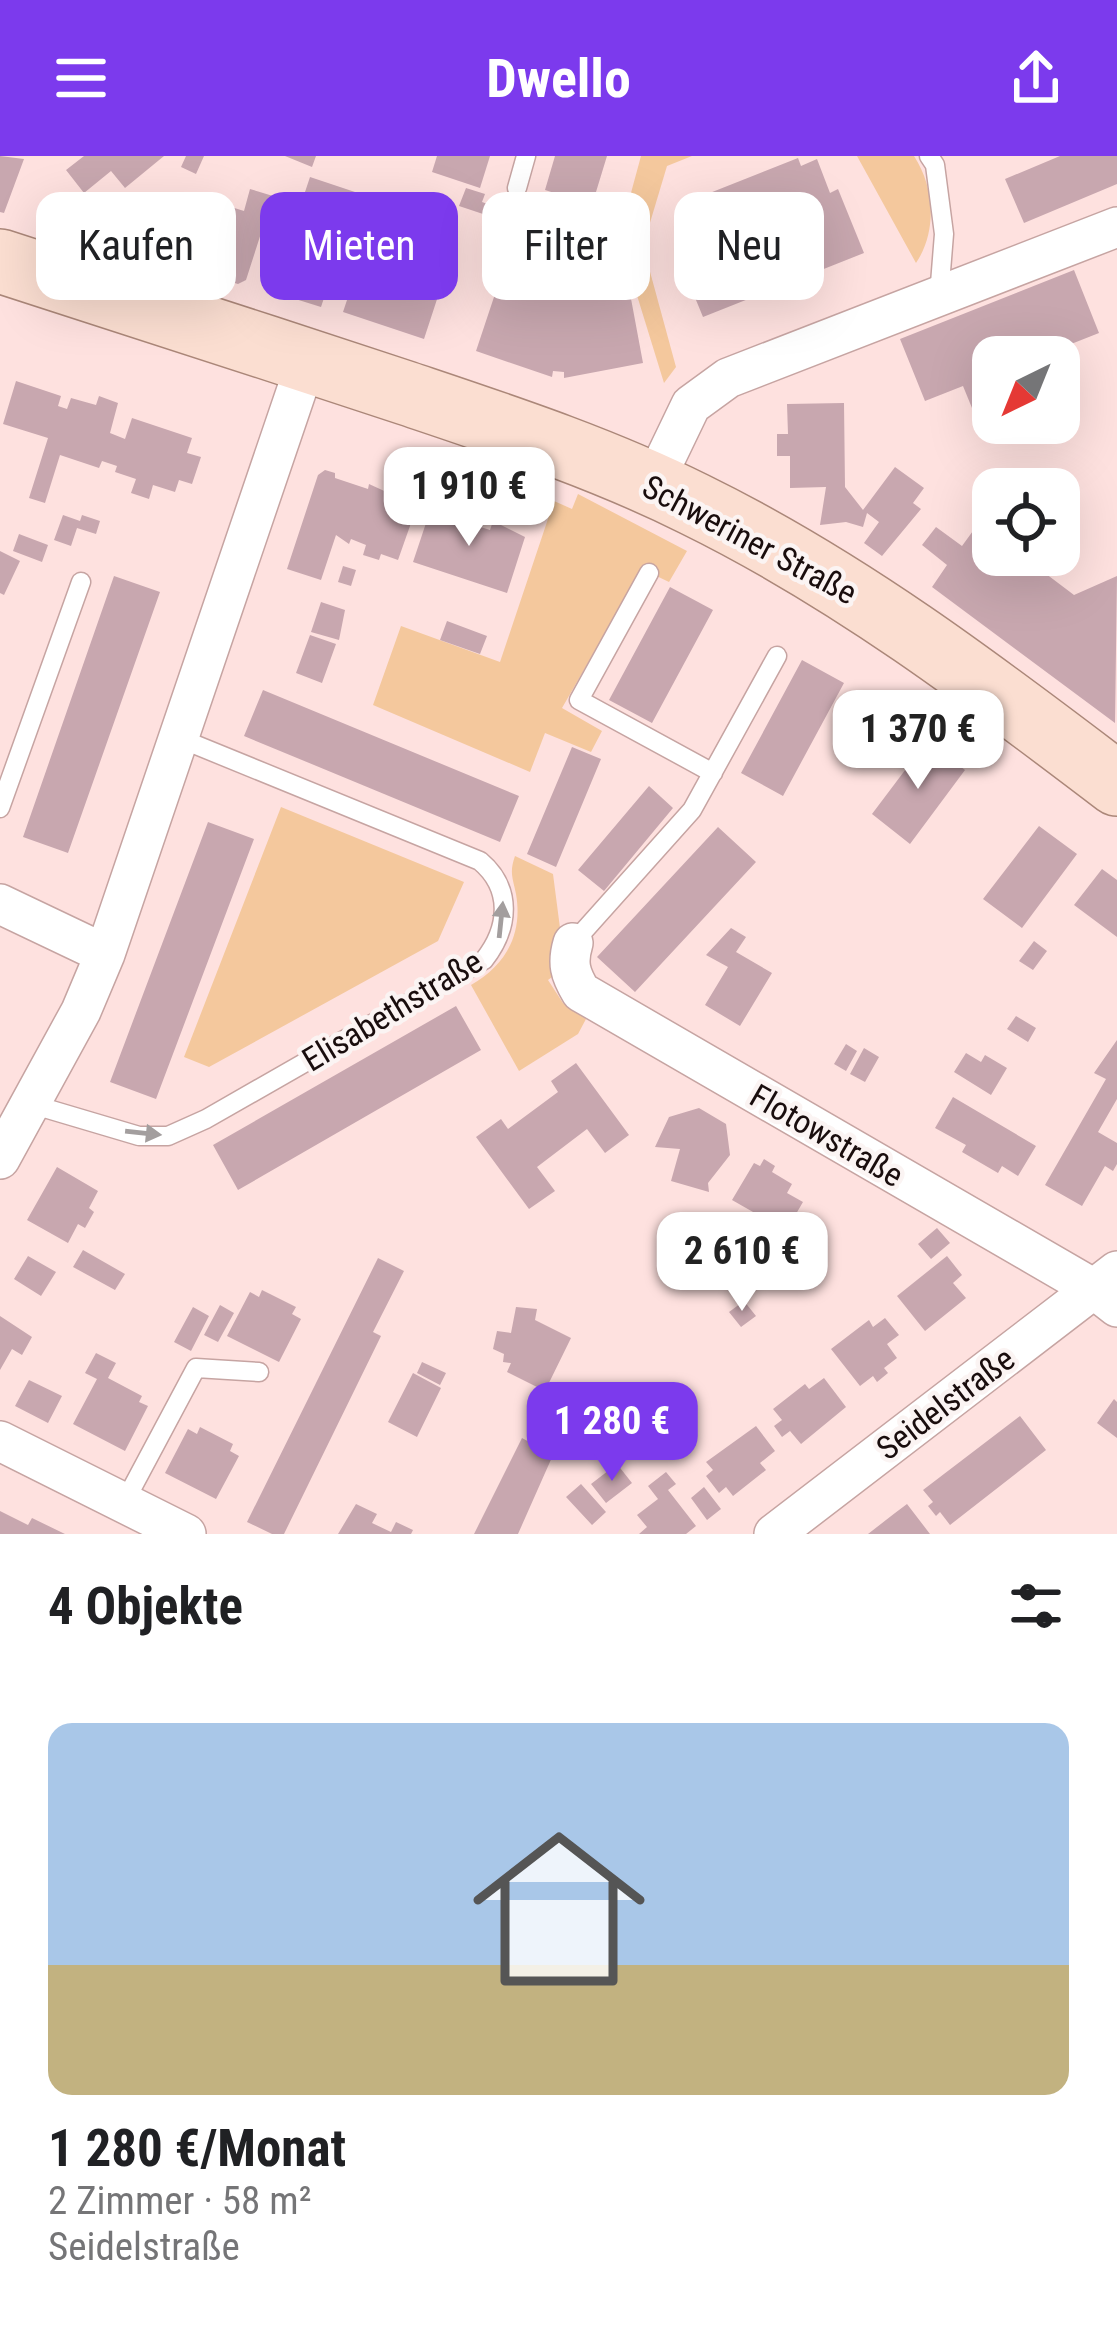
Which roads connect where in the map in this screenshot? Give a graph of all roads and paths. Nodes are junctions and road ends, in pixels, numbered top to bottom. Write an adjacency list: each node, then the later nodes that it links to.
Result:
1 (526, 156): 3 (lane)
2 (929, 156): 6 (lane)
3 (517, 188)
4 (1117, 227): 6 (street)
5 (0, 261): 7 (main road, Schweriner Straße)
6 (939, 296): 8 (street)
7 (307, 360): 8 (main road, Schweriner Straße); 12 (street)
8 (652, 484): 14 (main road, Schweriner Straße)
9 (649, 573): 13 (lane)
10 (81, 582): 15 (lane)
11 (777, 656): 13 (lane)
12 (179, 739): 18 (street); 19 (lane, Elisabethstraße, one-way to 12)
13 (713, 772): 17 (lane)
14 (1117, 784)
15 (0, 808)
16 (0, 904): 18 (street)
17 (573, 943): 21 (street, Flotowstraße)
18 (105, 954): 19 (street)
19 (31, 1104): 20 (street)
20 (0, 1159)
21 (1109, 1289): 26 (street, Seidelstraße)
22 (259, 1372): 24 (lane)
23 (0, 1441): 24 (street)
24 (124, 1503): 25 (street)
25 (186, 1534)
26 (774, 1534)

